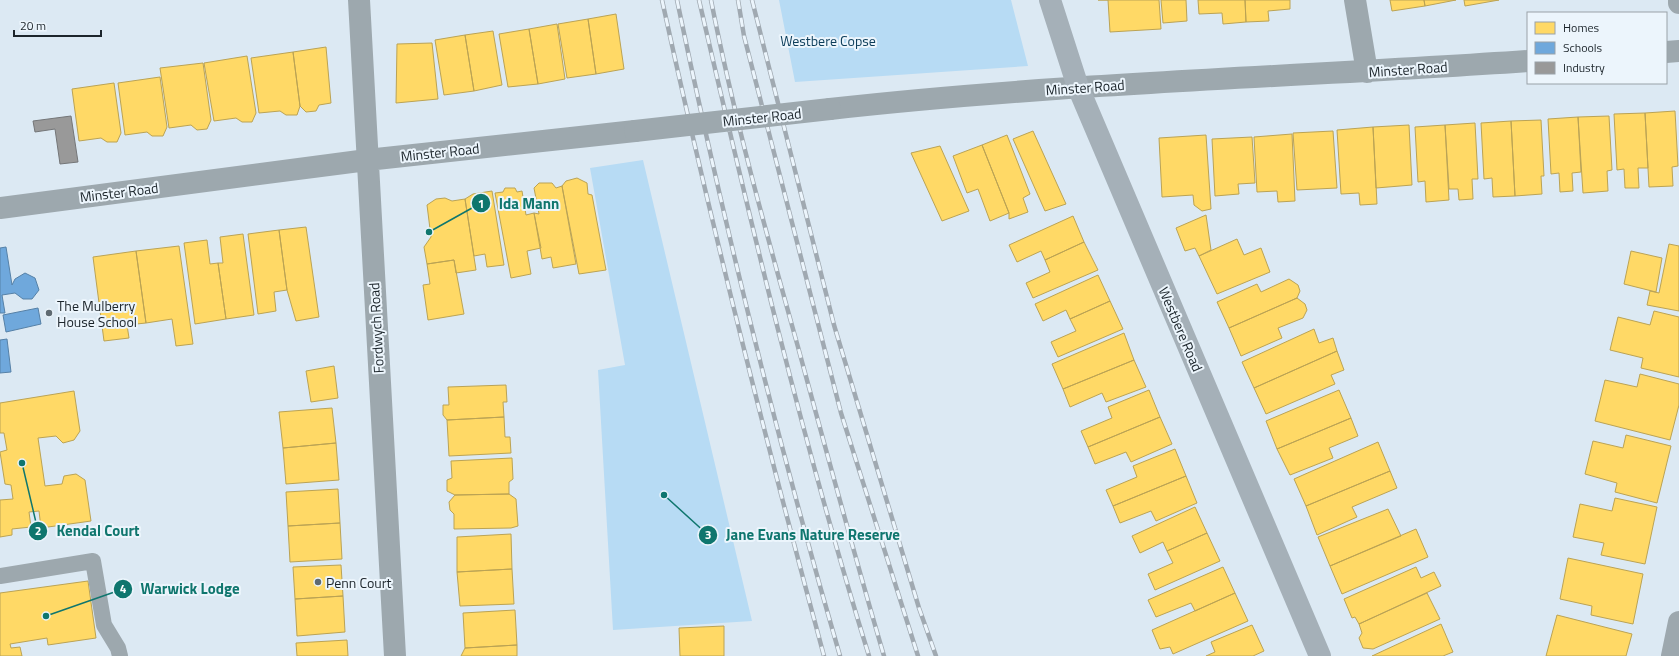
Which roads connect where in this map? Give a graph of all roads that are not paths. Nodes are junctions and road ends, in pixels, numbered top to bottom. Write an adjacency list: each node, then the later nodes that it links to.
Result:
1 (359, 0): 9 (street, Fordwych Road)
2 (1050, 0): 8 (street, Westbere Road)
3 (1355, 0): 7 (street)
4 (1679, 51): 5 (street)
5 (1667, 52)
6 (1527, 61): 7 (street, Minster Road)
7 (1367, 72): 8 (street, Minster Road)
8 (1078, 87): 9 (street, Minster Road, bridge); 15 (street, Westbere Road)
9 (367, 160): 10 (street, Minster Road); 14 (street, Fordwych Road)
10 (0, 208)
11 (0, 576): 13 (lane)
12 (1679, 622): 16 (street)
13 (120, 656)
14 (395, 656)
15 (1320, 656)
16 (1672, 656)

